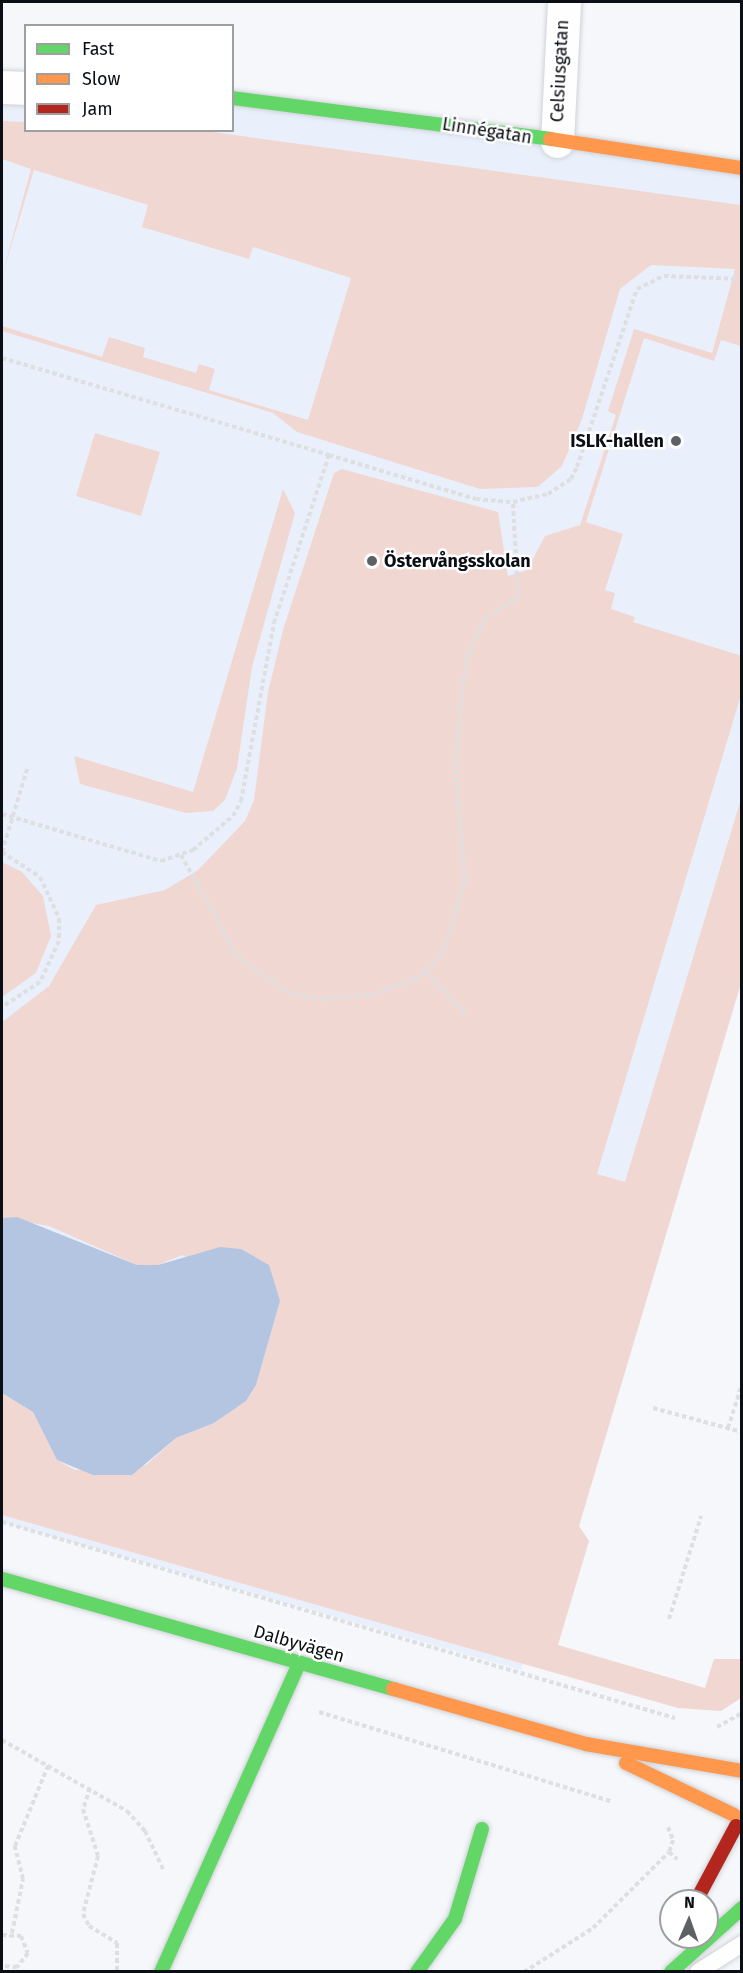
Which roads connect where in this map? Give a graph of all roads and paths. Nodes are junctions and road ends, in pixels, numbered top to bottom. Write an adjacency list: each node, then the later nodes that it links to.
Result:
1 (564, 2): 5 (street, Celsiusgatan)
2 (2, 87): 3 (street)
3 (24, 88)
4 (234, 98): 5 (street, Linnégatan)
5 (557, 141): 6 (street, Linnégatan)
6 (741, 168)
7 (741, 279): 10 (path)
8 (2, 358): 9 (path)
9 (329, 455): 10 (path); 15 (path)
10 (513, 502): 16 (path)
11 (28, 766): 13 (path)
12 (2, 814): 13 (path)
13 (12, 817): 14 (path); 15 (path)
14 (2, 852): 17 (path)
15 (181, 855): 16 (path)
16 (426, 972): 18 (path)
17 (2, 1007)
18 (466, 1015)
19 (741, 1384): 21 (path)
20 (653, 1407): 21 (path)
21 (728, 1428): 22 (path)
22 (741, 1432)
23 (701, 1516): 26 (path)
24 (2, 1522): 30 (path)
25 (2, 1579): 27 (street, Dalbyvägen)
26 (669, 1618)
27 (299, 1663): 28 (street); 33 (street, Dalbyvägen)
28 (284, 1702): 38 (path); 46 (street)
29 (741, 1713): 31 (path)
30 (688, 1722)
31 (707, 1726)
32 (2, 1740): 34 (path)
33 (586, 1744): 35 (street, Dalbyvägen); 40 (street, Dalbyvägen)
34 (48, 1766): 36 (path); 47 (path)
35 (741, 1771)
36 (90, 1788): 46 (path); 53 (path)
37 (738, 1788): 40 (street)
38 (623, 1806)
39 (664, 1821): 42 (path)
40 (737, 1827): 44 (street)
41 (482, 1829): 55 (street)
42 (670, 1830)
43 (669, 1852): 56 (path)
44 (703, 1889)
45 (741, 1908): 57 (street)
46 (186, 1925): 54 (street)
47 (12, 1933): 48 (path); 50 (path)
48 (2, 1935)
49 (741, 1944): 58 (lane)
50 (20, 1965): 51 (path); 52 (path)
51 (2, 1966)
52 (25, 1971)
53 (117, 1971)
54 (161, 1971)
55 (417, 1971)
56 (524, 1971)
57 (671, 1971)
58 (698, 1971)

